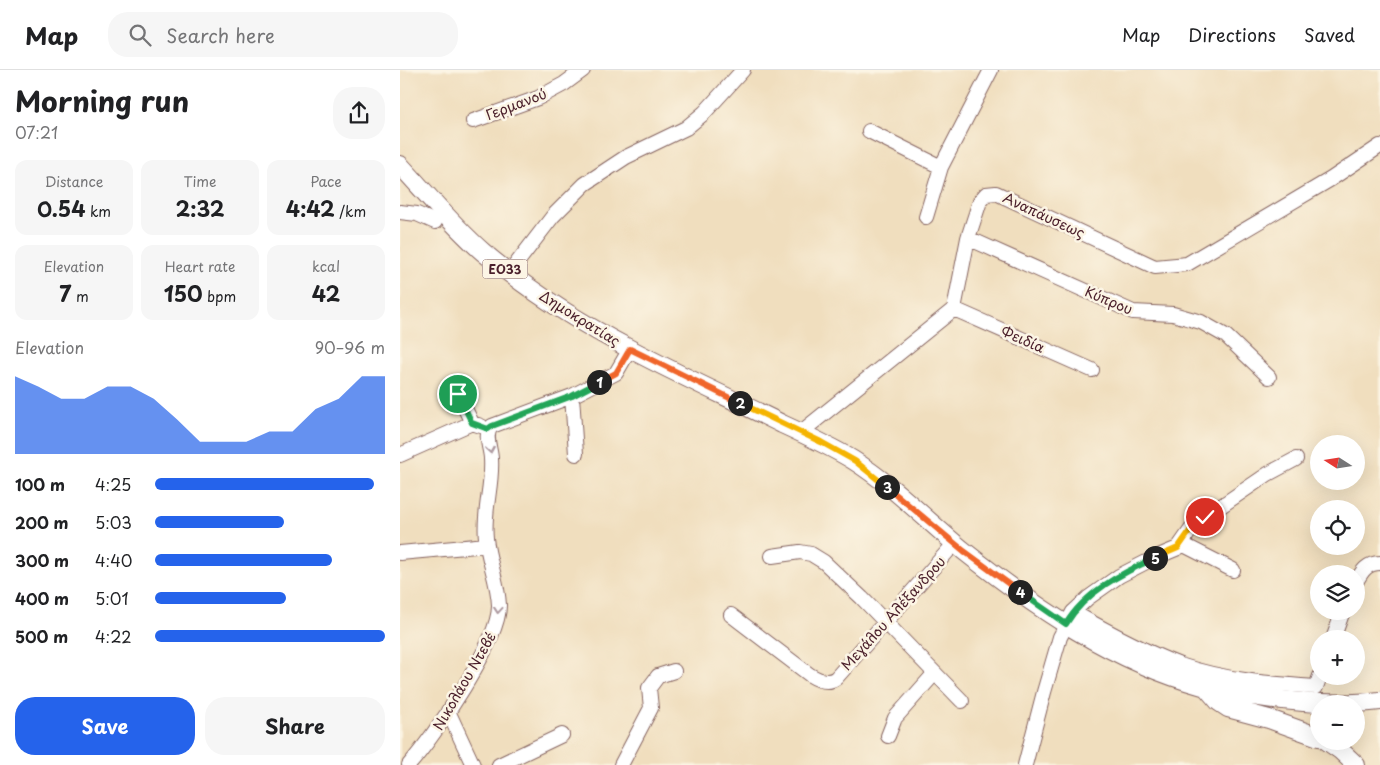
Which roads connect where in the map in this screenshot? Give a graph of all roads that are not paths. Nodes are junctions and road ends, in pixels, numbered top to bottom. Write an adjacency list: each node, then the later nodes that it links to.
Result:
1 (583, 70): 4 (street, Γερμανού)
2 (742, 70): 13 (street)
3 (991, 70): 8 (street)
4 (473, 121)
5 (869, 131): 8 (street)
6 (1380, 146): 12 (street, Αναπάυσεως)
7 (400, 165): 13 (main road, Δημοκρατίας / ΕΟ33)
8 (941, 167): 10 (street)
9 (400, 212): 11 (street)
10 (926, 217)
11 (435, 222)
12 (968, 238): 14 (street, Αναπάυσεως); 17 (street, Κύπρου)
13 (510, 272): 15 (main road, Δημοκρατίας / ΕΟ33)
14 (954, 309): 16 (street, Φειδία); 22 (street)
15 (630, 349): 19 (street); 22 (main road, ΕΟ33)
16 (1092, 370)
17 (1269, 377)
18 (458, 394): 20 (street)
19 (572, 396): 21 (street); 23 (street)
20 (472, 423): 21 (street); 24 (street)
21 (488, 429): 28 (street, Νικολάου Ντεβέ, one-way to 28)
22 (800, 432): 26 (main road, ΕΟ33)
23 (576, 454)
24 (400, 455)
25 (1296, 459): 27 (street)
26 (955, 543): 35 (main road, ΕΟ33); 36 (street, Μεγάλου Αλέξανδρου)
27 (1182, 544): 33 (street); 35 (street)
28 (486, 545): 29 (street); 43 (street, Νικολάου Ντεβέ, one-way to 43)
29 (400, 553)
30 (772, 556): 36 (street)
31 (1380, 563): 32 (street)
32 (1365, 568)
33 (1232, 570)
34 (731, 615): 36 (street, Μεγάλου Αλέξανδρου)
35 (1070, 618): 39 (street); 40 (main road, ΕΟ33); 52 (street)
36 (884, 622): 38 (street)
37 (674, 671): 51 (street)
38 (934, 674): 41 (street); 46 (street)
39 (1310, 682)
40 (1206, 687): 42 (main road, ΕΟ33); 44 (main road)
41 (962, 701)
42 (1380, 701)
43 (448, 711): 48 (street, Νικολάου Ντεβέ); 49 (street)
44 (1310, 734)
45 (562, 735): 50 (street)
46 (888, 736)
47 (1340, 750): 53 (main road)
48 (409, 765)
49 (473, 765)
50 (499, 765)
51 (621, 765)
52 (1025, 765)
53 (1356, 765)

